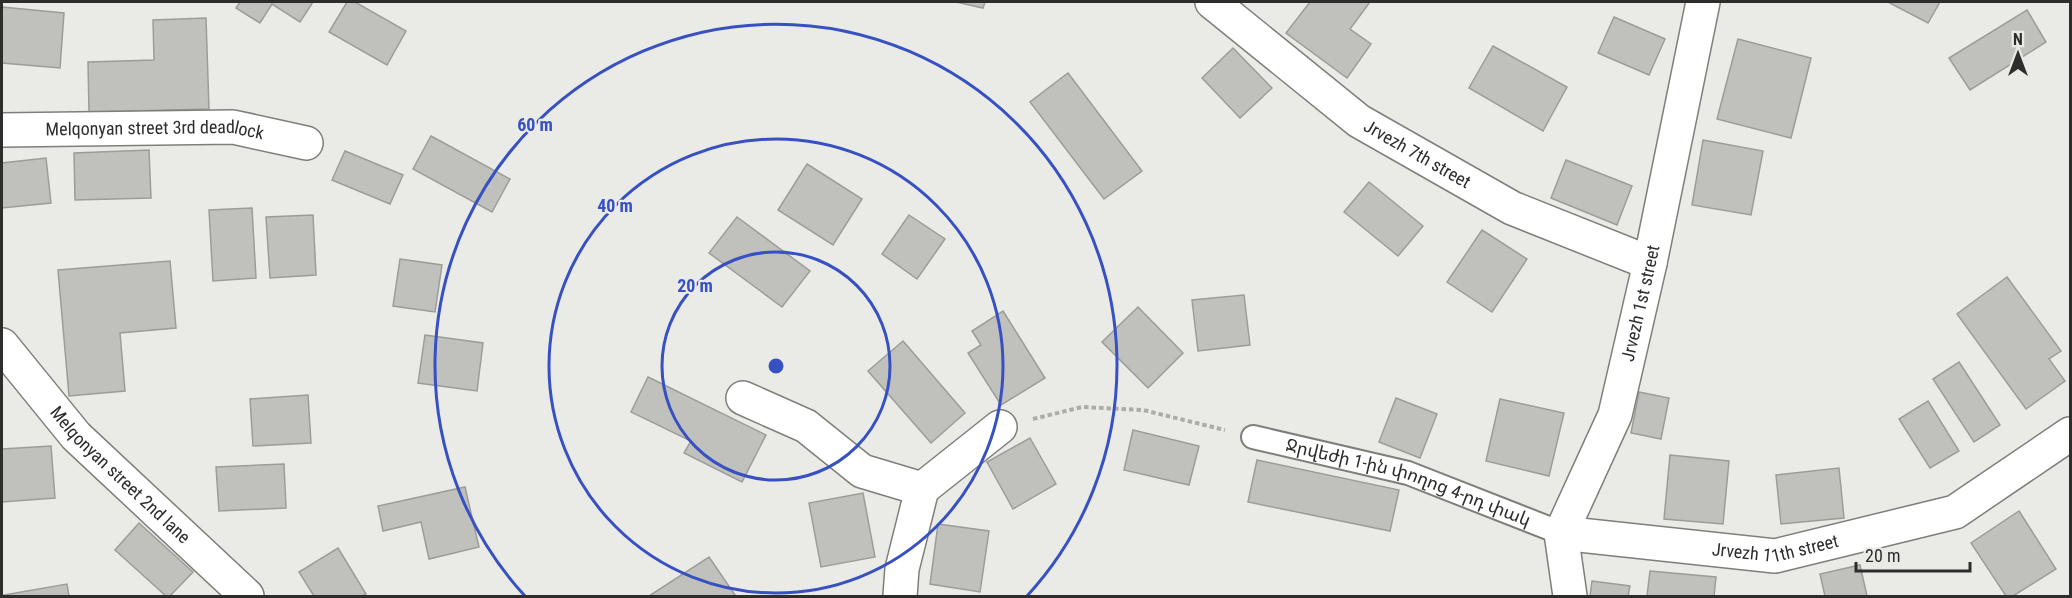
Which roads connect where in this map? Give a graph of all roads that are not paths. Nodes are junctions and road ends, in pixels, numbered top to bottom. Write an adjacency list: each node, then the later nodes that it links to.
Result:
1 (1212, 2): 5 (street, Jrvezh 7th street)
2 (1702, 2): 5 (street, Jrvezh 1st street)
3 (2, 130): 4 (street, Melqonyan street 3rd deadlock)
4 (306, 143)
5 (1650, 263): 12 (street, Jrvezh 1st street)
6 (2, 345): 13 (street, Melqonyan street 2nd lane)
7 (743, 398): 11 (street)
8 (1000, 427): 11 (street)
9 (2070, 434): 12 (street, Jrvezh 11th street)
10 (1253, 437): 12 (lane, Ջրվեժի 1-ին փողոց 4-րդ փակ)
11 (922, 489): 14 (street)
12 (1561, 533): 15 (street)
13 (247, 597)
14 (900, 597)
15 (1570, 597)

